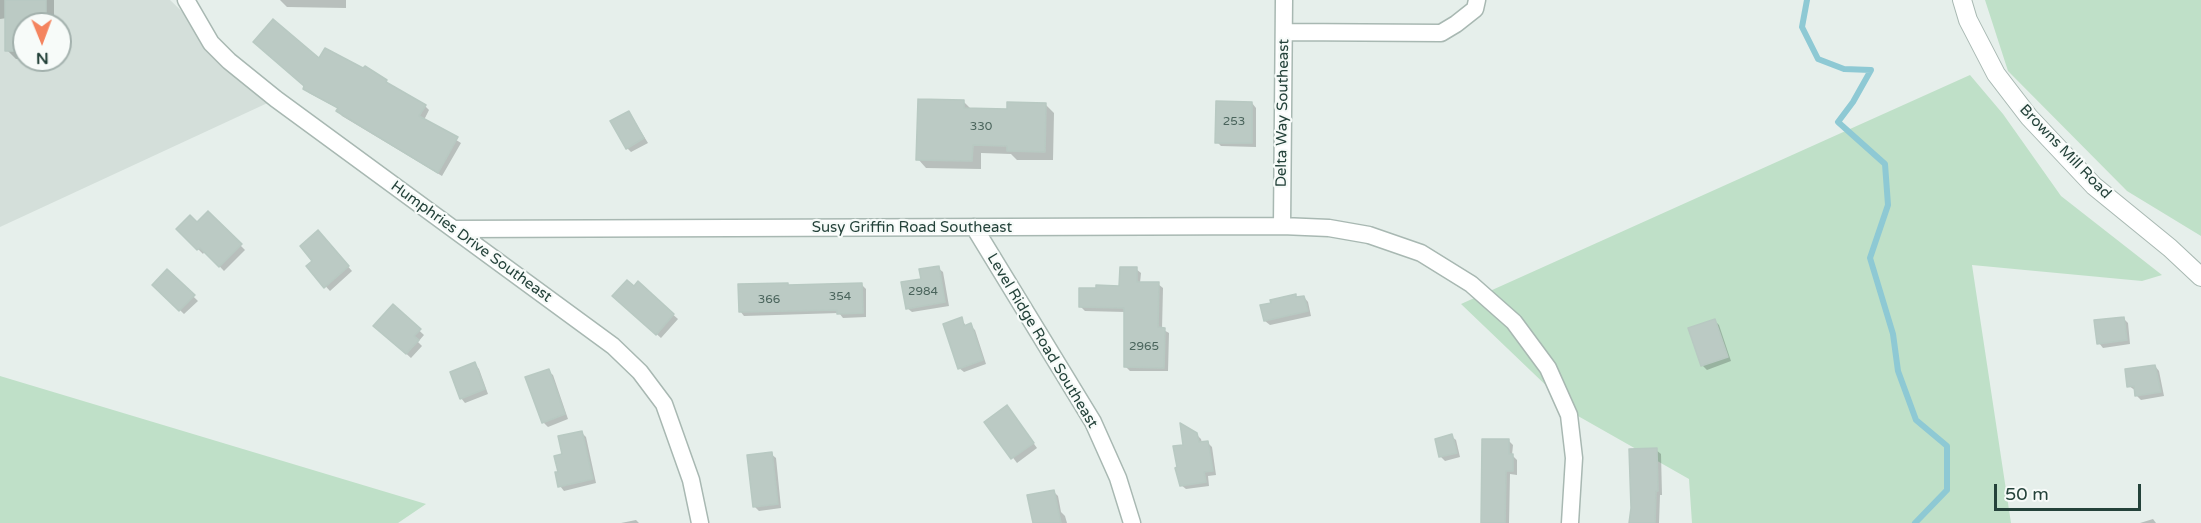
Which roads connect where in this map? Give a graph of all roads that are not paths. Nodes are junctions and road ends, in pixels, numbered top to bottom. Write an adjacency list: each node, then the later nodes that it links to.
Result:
1 (186, 0): 8 (street, Humphries Drive Southeast)
2 (1284, 0): 5 (street, Delta Way Southeast)
3 (1477, 0): 5 (street)
4 (1962, 0): 9 (street, Browns Mill Road)
5 (1284, 32): 6 (street, Delta Way Southeast)
6 (1282, 226): 7 (street, Susy Griffin Road Southeast); 12 (street, Susy Griffin Road Southeast)
7 (974, 227): 8 (street, Susy Griffin Road Southeast); 11 (street, Level Ridge Road Southeast)
8 (455, 229): 10 (street, Humphries Drive Southeast)
9 (2201, 277)
10 (700, 523)
11 (1132, 523)
12 (1570, 523)

